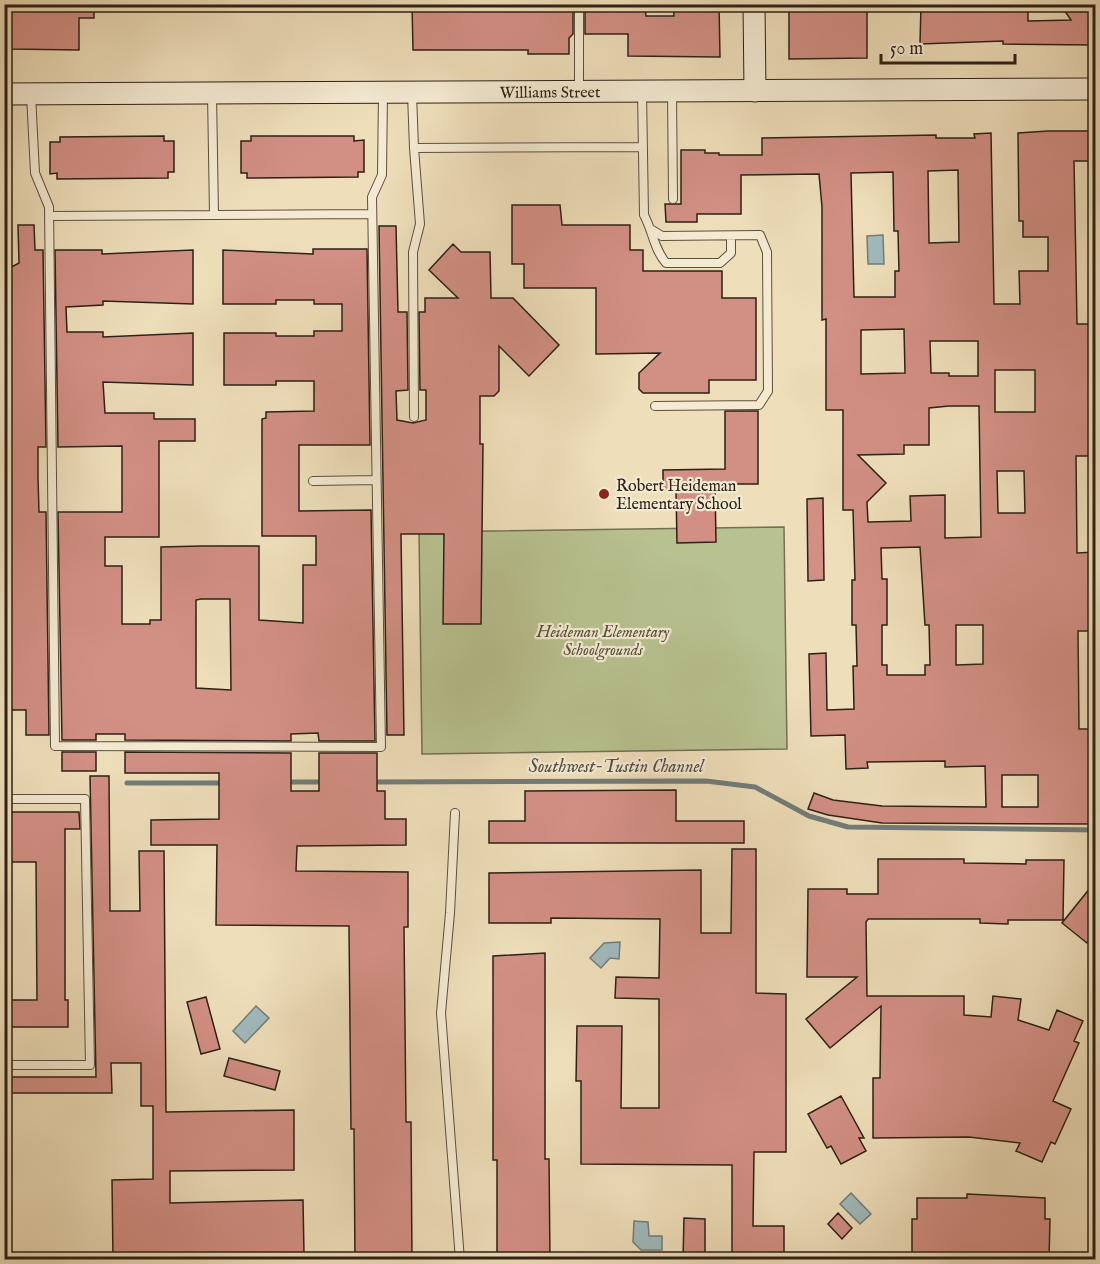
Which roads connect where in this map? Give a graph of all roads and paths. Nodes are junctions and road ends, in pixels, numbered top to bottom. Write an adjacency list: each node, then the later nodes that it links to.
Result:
1 (579, 4): 4 (lane)
2 (754, 4): 7 (street)
3 (1095, 89): 7 (street, Williams Street)
4 (579, 91): 5 (street, Williams Street); 9 (street, Williams Street)
5 (642, 91): 6 (street, Williams Street); 13 (lane)
6 (672, 91): 7 (street, Williams Street); 15 (lane)
7 (755, 91)
8 (383, 92): 9 (street, Williams Street); 10 (street, Williams Street); 16 (lane)
9 (412, 92): 14 (lane)
10 (212, 93): 12 (street, Williams Street); 17 (lane)
11 (4, 94): 12 (street, Williams Street)
12 (31, 94): 18 (lane)
13 (643, 147): 14 (lane); 19 (lane)
14 (414, 148): 22 (lane)
15 (673, 199)
16 (372, 214): 17 (lane); 23 (lane)
17 (214, 215): 18 (lane)
18 (50, 216): 23 (lane)
19 (652, 230): 20 (lane); 20 (lane)
20 (732, 236): 21 (lane)
21 (655, 406)
22 (414, 417)
23 (376, 480): 24 (lane)
24 (313, 481)
25 (4, 799): 27 (lane)
26 (455, 813): 28 (lane)
27 (4, 1065)
28 (460, 1260)

